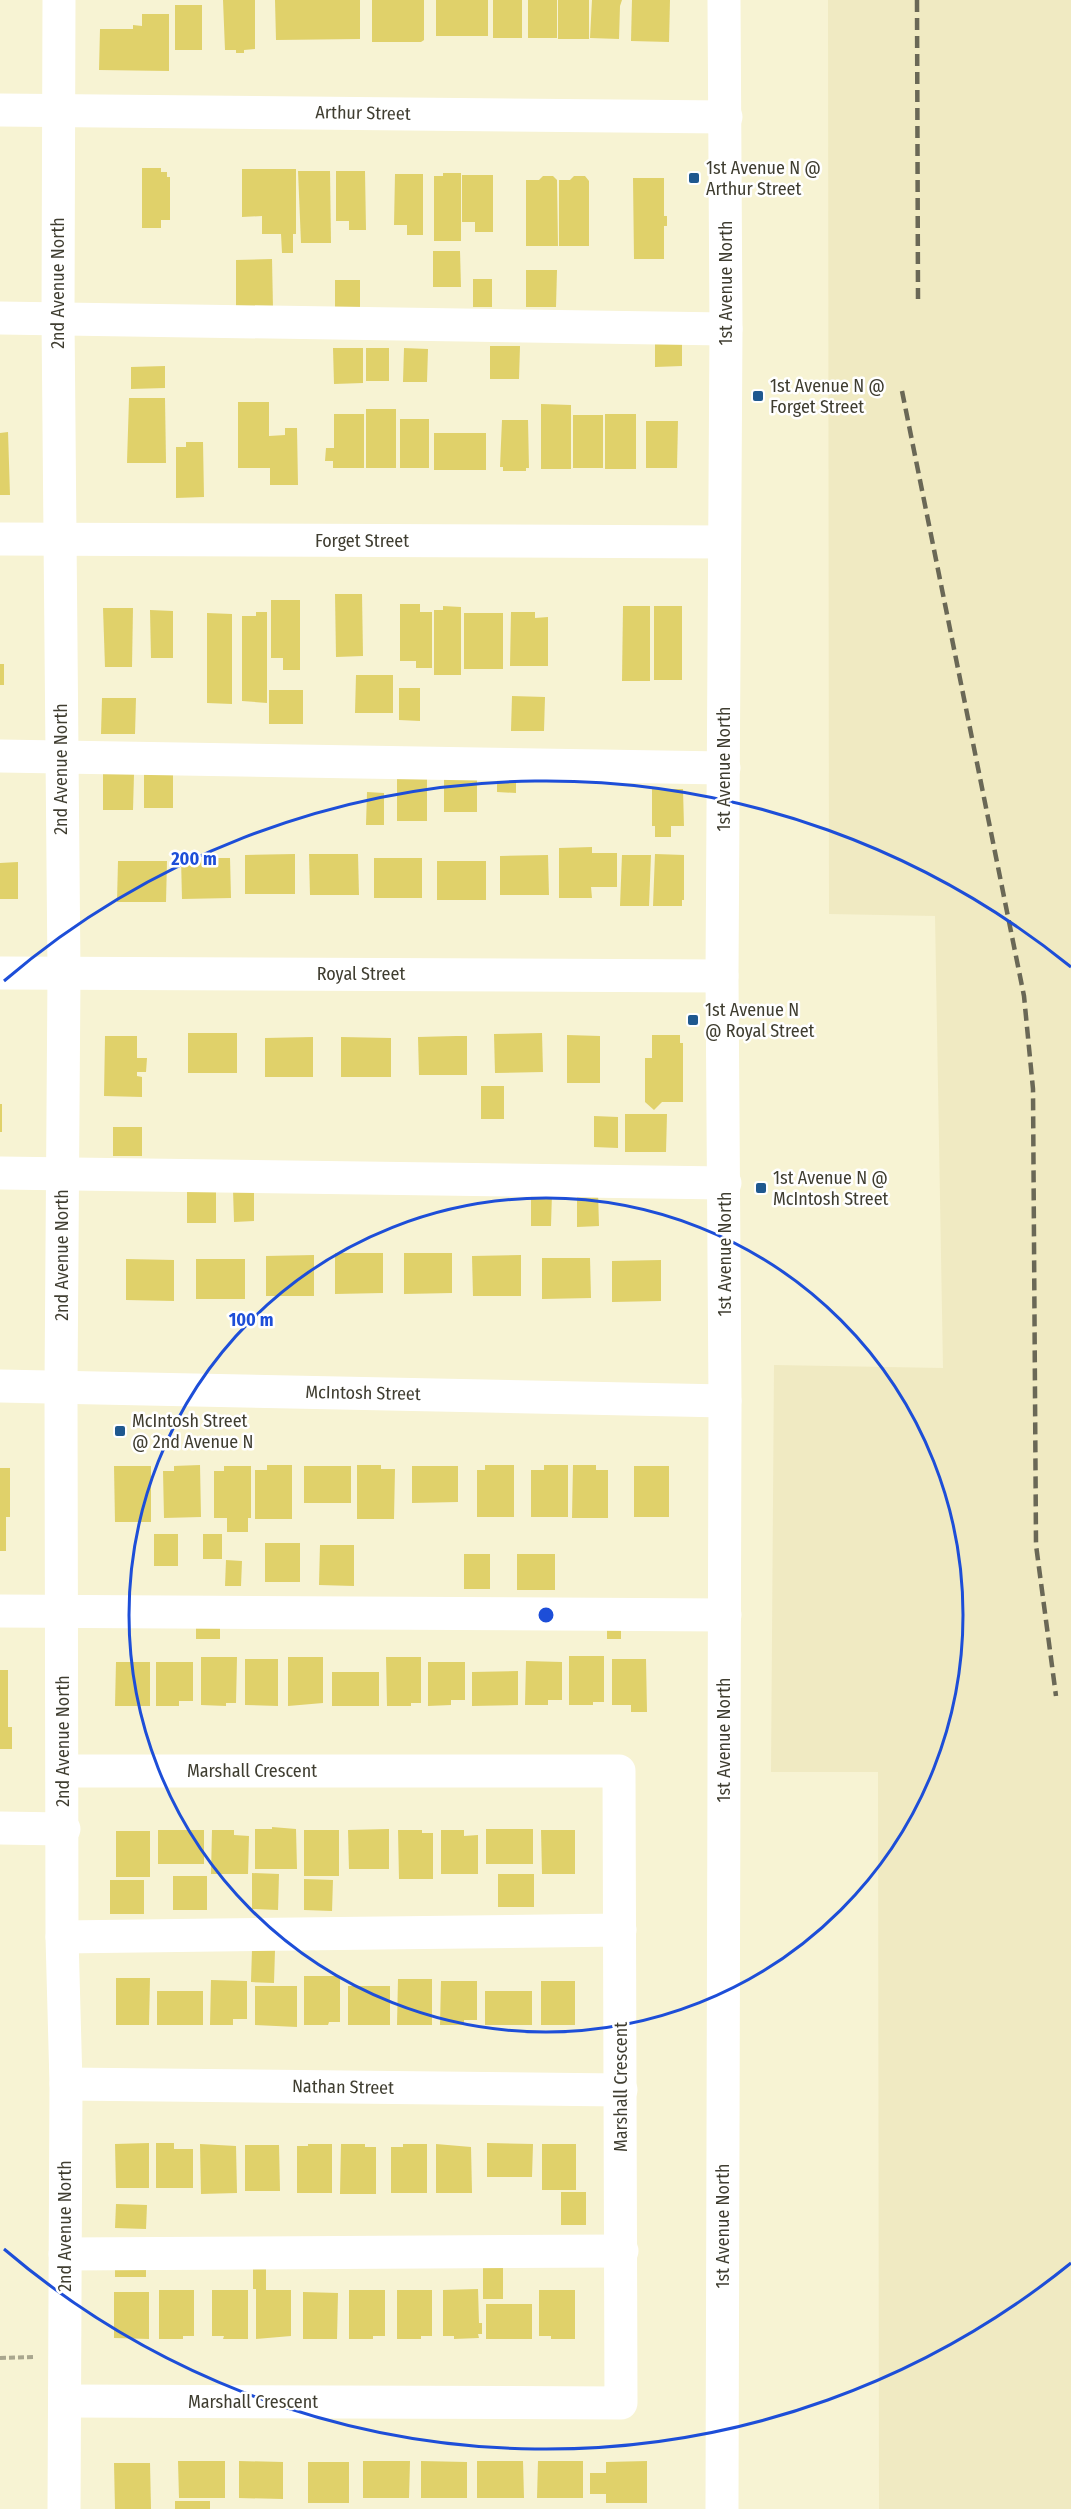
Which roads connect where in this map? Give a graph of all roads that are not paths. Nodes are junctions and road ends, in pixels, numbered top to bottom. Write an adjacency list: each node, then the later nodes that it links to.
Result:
1 (59, 0): 3 (street, 2nd Avenue North)
2 (724, 0): 5 (street, 1st Avenue North)
3 (58, 109): 4 (street, Arthur Street); 5 (street, Arthur Street); 7 (street, 2nd Avenue North)
4 (0, 110)
5 (726, 117): 8 (street, 1st Avenue North)
6 (0, 318): 7 (street)
7 (58, 318): 8 (street); 10 (street, 2nd Avenue North)
8 (726, 329): 11 (street, 1st Avenue North)
9 (0, 539): 10 (street, Forget Street)
10 (61, 539): 11 (street, Forget Street); 13 (street, 2nd Avenue North)
11 (724, 542): 14 (street, 1st Avenue North)
12 (0, 756): 13 (street)
13 (60, 756): 14 (street); 16 (street, 2nd Avenue North)
14 (724, 768): 17 (street, 1st Avenue North)
15 (0, 973): 16 (street, Royal Street)
16 (64, 973): 17 (street, Royal Street); 19 (street, 2nd Avenue North)
17 (722, 976): 20 (street, 1st Avenue North)
18 (0, 1173): 19 (street)
19 (62, 1174): 20 (street); 22 (street, 2nd Avenue North)
20 (725, 1183): 23 (street, 1st Avenue North)
21 (0, 1386): 22 (street, McIntosh Street)
22 (61, 1386): 23 (street, McIntosh Street); 25 (street, 2nd Avenue North)
23 (725, 1401): 26 (street, 1st Avenue North)
24 (0, 1611): 25 (street)
25 (62, 1611): 26 (street); 27 (street, 2nd Avenue North)
26 (725, 1615): 38 (street, 1st Avenue North)
27 (64, 1771): 29 (street, 2nd Avenue North); 30 (street, Marshall Crescent)
28 (0, 1828): 29 (street)
29 (64, 1828): 31 (street, 2nd Avenue North)
30 (620, 1930): 31 (street); 33 (street, Marshall Crescent)
31 (62, 1937): 32 (street, 2nd Avenue North)
32 (66, 2084): 33 (street, Nathan Street); 35 (street, 2nd Avenue North)
33 (621, 2090): 34 (street, Marshall Crescent)
34 (622, 2252): 35 (street); 36 (street, Marshall Crescent)
35 (65, 2254): 36 (street, 2nd Avenue North)
36 (64, 2401): 37 (street, 2nd Avenue North)
37 (64, 2509)
38 (722, 2509)

